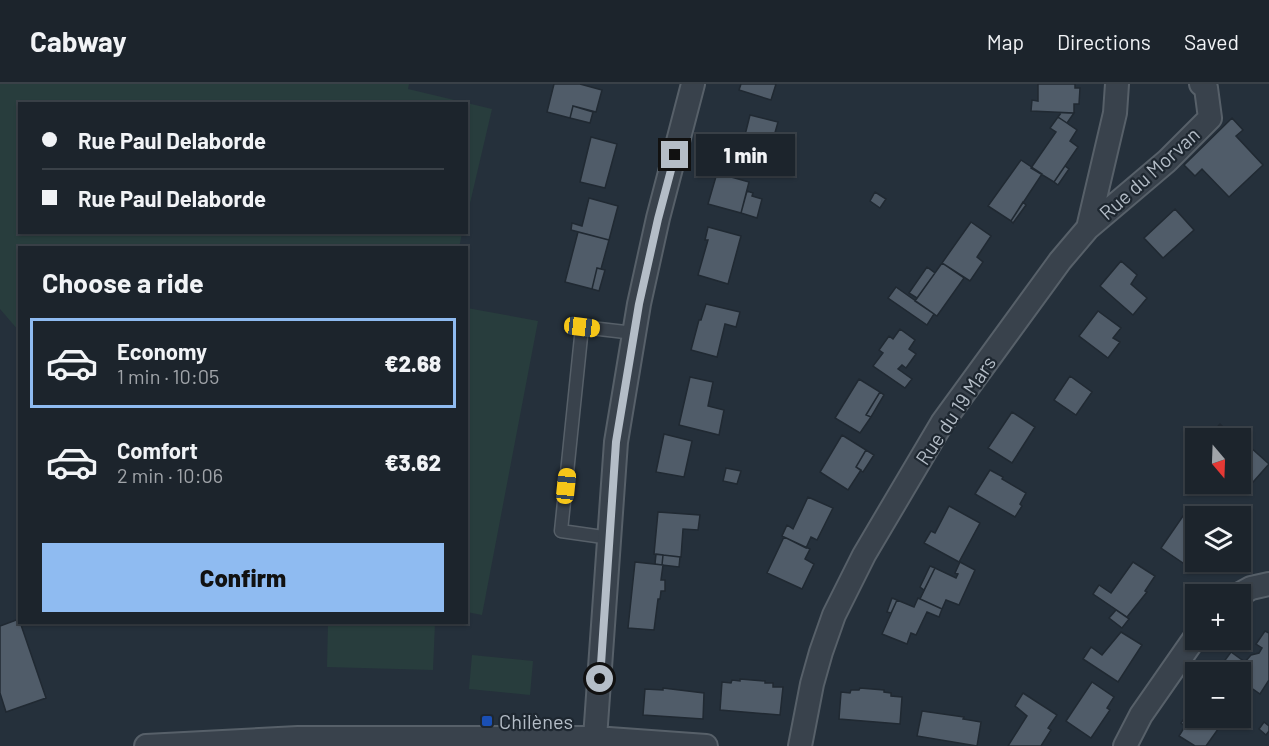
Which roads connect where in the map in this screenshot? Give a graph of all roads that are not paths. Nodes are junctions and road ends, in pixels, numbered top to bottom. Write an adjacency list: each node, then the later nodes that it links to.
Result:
1 (693, 84): 5 (street)
2 (1117, 84): 4 (street, Rue du 19 Mars)
3 (1202, 84): 4 (street, Rue du Morvan)
4 (1088, 228): 13 (street, Rue du 19 Mars)
5 (634, 333): 6 (street); 6 (lane)
6 (610, 538): 10 (street)
7 (1269, 584): 8 (street)
8 (1251, 588)
9 (1186, 650): 14 (street)
10 (596, 738): 11 (street); 12 (street)
11 (146, 746)
12 (706, 746)
13 (800, 746)
14 (1125, 746)

